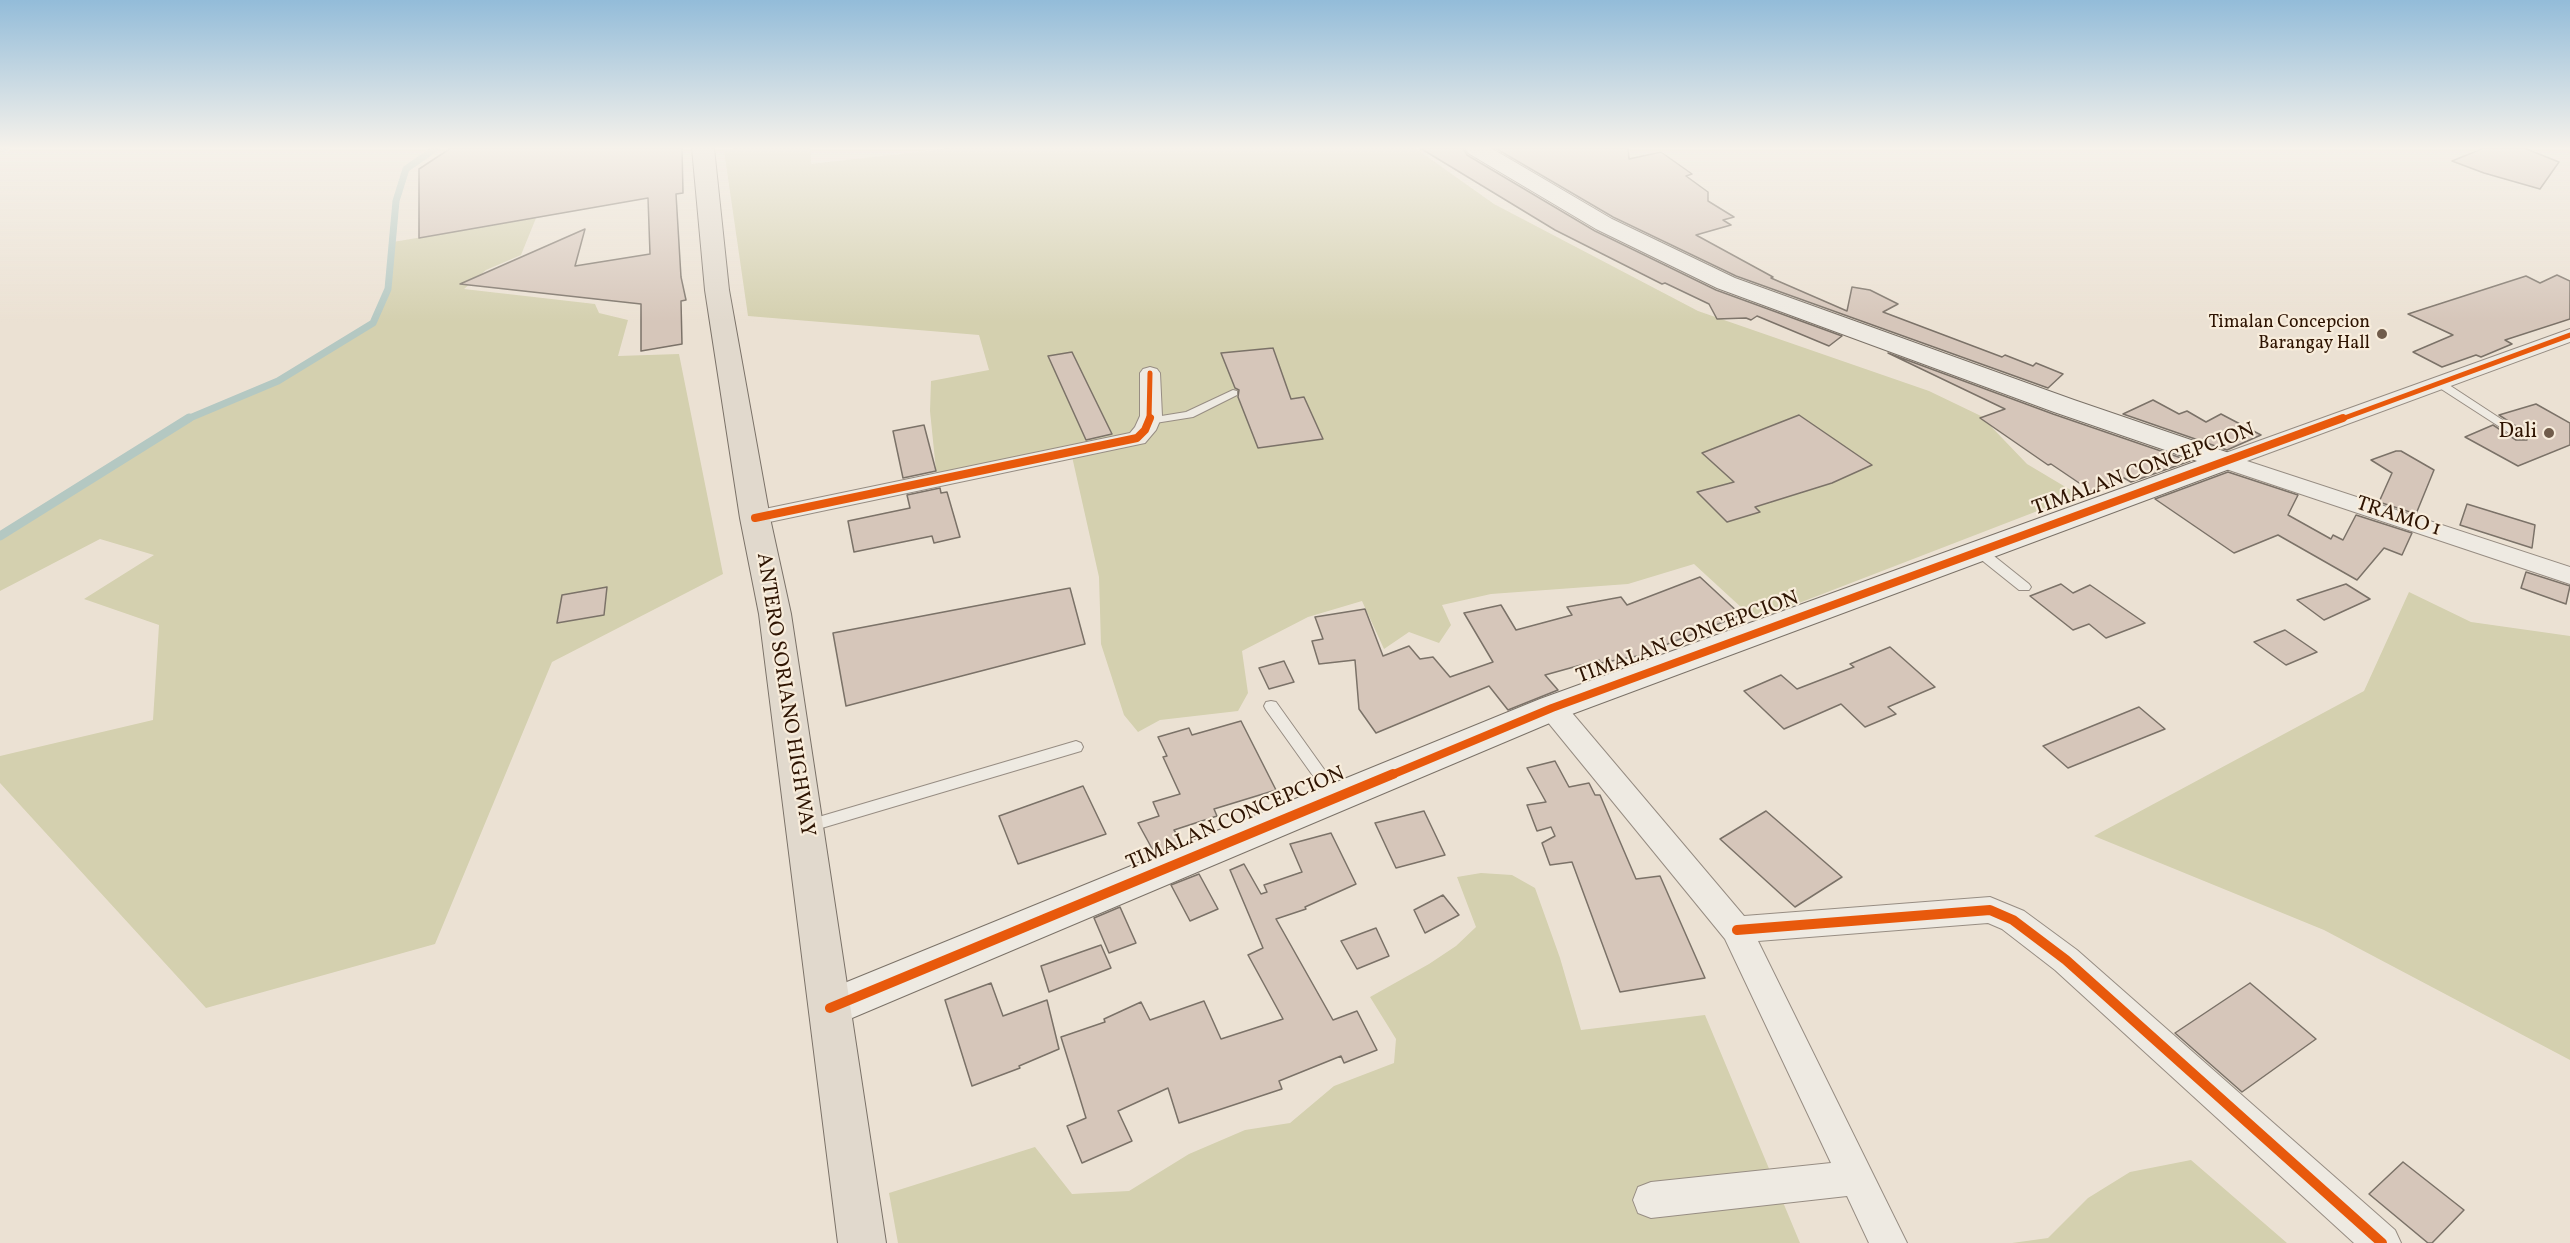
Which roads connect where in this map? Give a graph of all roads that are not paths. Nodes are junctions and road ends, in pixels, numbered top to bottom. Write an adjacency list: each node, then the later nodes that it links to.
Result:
1 (709, 206): 10 (main road, ANTERO SORIANO HIGHWAY)
2 (1574, 206): 9 (street)
3 (2570, 335): 5 (street, TIMALAN CONCEPCION)
4 (1150, 373): 7 (street)
5 (2439, 383): 8 (lane); 9 (street, TIMALAN CONCEPCION)
6 (1233, 393): 7 (lane)
7 (1149, 421): 10 (street)
8 (2521, 436)
9 (2226, 461): 11 (street, TIMALAN CONCEPCION); 12 (street, TRAMO 1)
10 (755, 518): 18 (main road, ANTERO SORIANO HIGHWAY)
11 (1979, 551): 13 (lane); 15 (street, TIMALAN CONCEPCION)
12 (2570, 576)
13 (2024, 587)
14 (1271, 706): 17 (lane)
15 (1552, 708): 17 (street, TIMALAN CONCEPCION); 19 (street)
16 (1076, 747): 18 (lane)
17 (1336, 797): 20 (street, TIMALAN CONCEPCION)
18 (805, 827): 20 (main road, ANTERO SORIANO HIGHWAY)
19 (1737, 930): 21 (street); 25 (street)
20 (830, 1008): 23 (main road, ANTERO SORIANO HIGHWAY)
21 (1856, 1178): 22 (street); 24 (street)
22 (1651, 1200)
23 (862, 1243)
24 (1888, 1243)
25 (2382, 1243)

